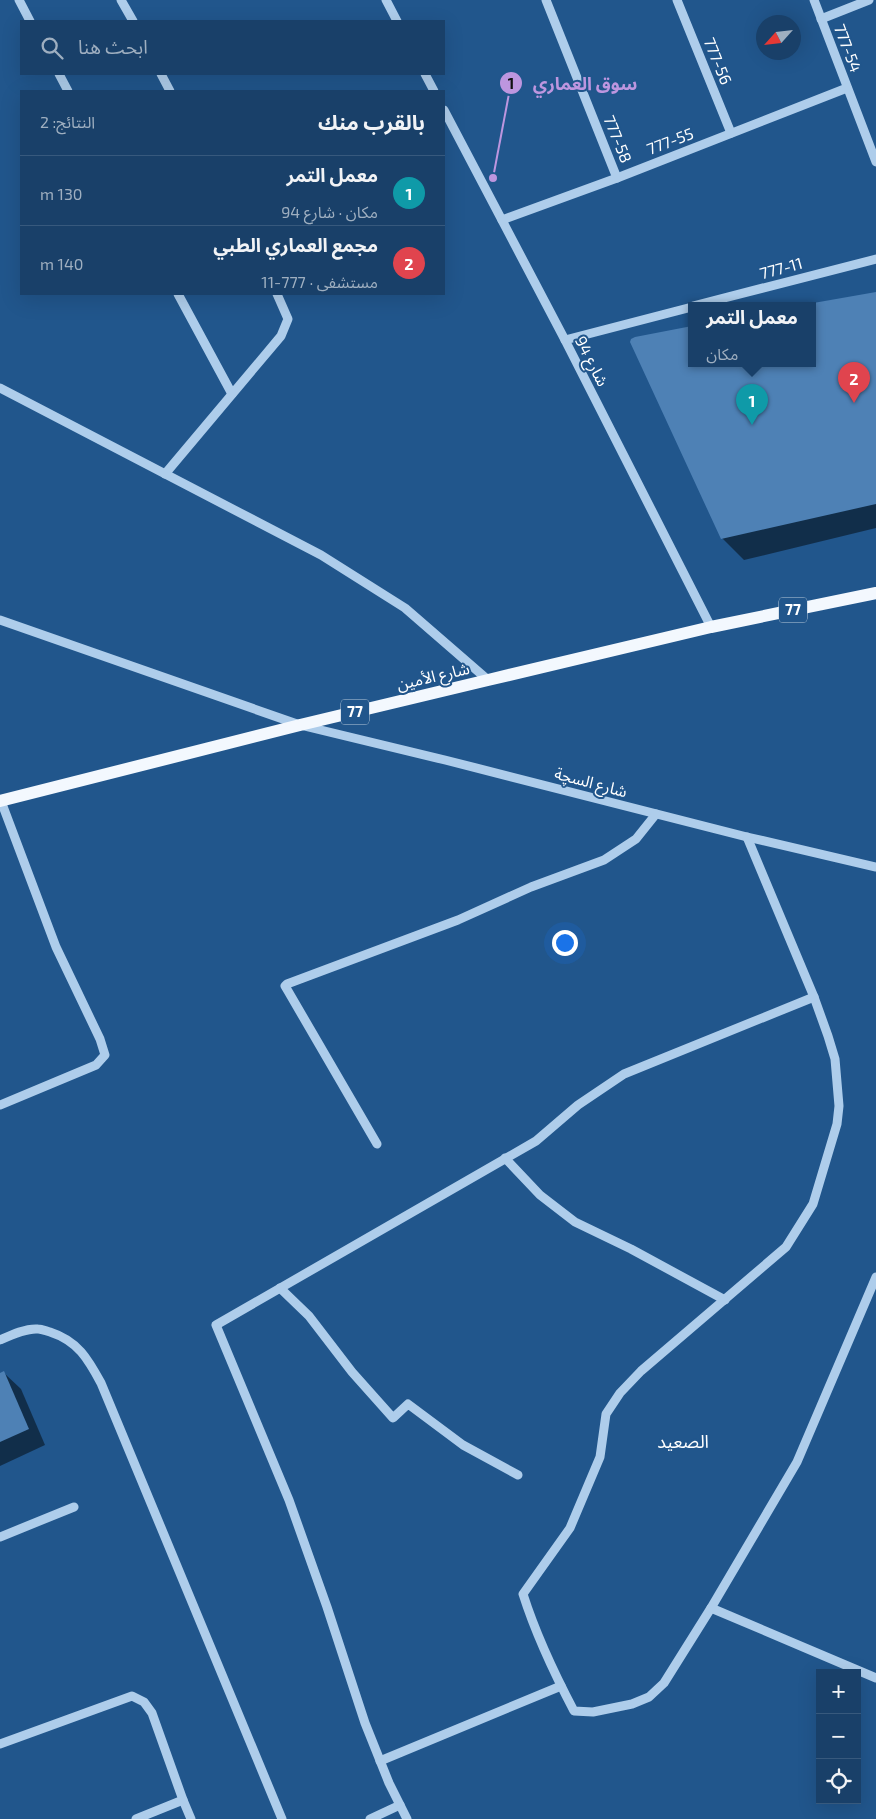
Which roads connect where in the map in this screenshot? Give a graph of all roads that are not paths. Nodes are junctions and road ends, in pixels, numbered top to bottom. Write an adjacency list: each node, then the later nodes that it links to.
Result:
1 (19, 0): 8 (street)
2 (122, 0): 9 (street)
3 (386, 0): 10 (street)
4 (546, 0): 22 (street, 777-58)
5 (677, 0): 20 (street, 777-56)
6 (814, 0): 11 (street, 777-54)
7 (869, 0): 11 (street)
8 (29, 20)
9 (132, 20)
10 (396, 20)
11 (821, 20): 15 (street, 777-54)
12 (60, 75): 16 (street)
13 (162, 75): 17 (street)
14 (426, 75): 18 (street)
15 (847, 88): 20 (street, 777-55); 21 (street, 777-54)
16 (67, 90)
17 (169, 90)
18 (433, 90)
19 (445, 112): 23 (street, شارع 94)
20 (731, 133): 22 (street, 777-55)
21 (876, 162)
22 (617, 178): 23 (street, 777-55)
23 (502, 220): 29 (street, شارع 94)
24 (876, 259): 27 (street, 777-11)
25 (179, 295): 31 (street)
26 (278, 295): 31 (street)
27 (709, 302)
28 (688, 307): 29 (street, 777-11)
29 (565, 340): 35 (street, شارع 94)
30 (0, 388): 32 (street)
31 (232, 394): 32 (street)
32 (165, 474): 36 (street)
33 (876, 593): 35 (main road, شارع الأمين / 77)
34 (0, 620): 37 (street, شارع السچة)
35 (711, 627): 36 (main road, شارع الأمين / 77)
36 (488, 680): 37 (main road, شارع الأمين / 77)
37 (300, 725): 38 (main road, شارع الأمين / 77); 39 (street, شارع السچة)
38 (1, 801): 43 (street)
39 (656, 814): 40 (street, شارع السچة); 44 (street)
40 (747, 837): 41 (street, شارع السچة); 42 (street)
41 (876, 867)
42 (814, 997): 45 (street); 48 (street)
43 (0, 1105)
44 (377, 1144)
45 (505, 1158): 47 (street); 48 (street)
46 (876, 1277): 53 (street)
47 (280, 1288): 50 (street); 57 (street)
48 (725, 1300): 55 (street)
49 (0, 1340): 62 (street)
50 (518, 1475)
51 (74, 1507): 52 (street)
52 (0, 1537)
53 (711, 1608): 54 (street); 55 (street)
54 (876, 1678)
55 (561, 1686): 57 (street)
56 (0, 1744): 58 (street)
57 (380, 1762): 59 (street)
58 (183, 1800): 60 (street); 61 (street)
59 (400, 1805): 63 (street); 64 (street)
60 (136, 1819)
61 (191, 1819)
62 (282, 1819)
63 (370, 1819)
64 (407, 1819)

